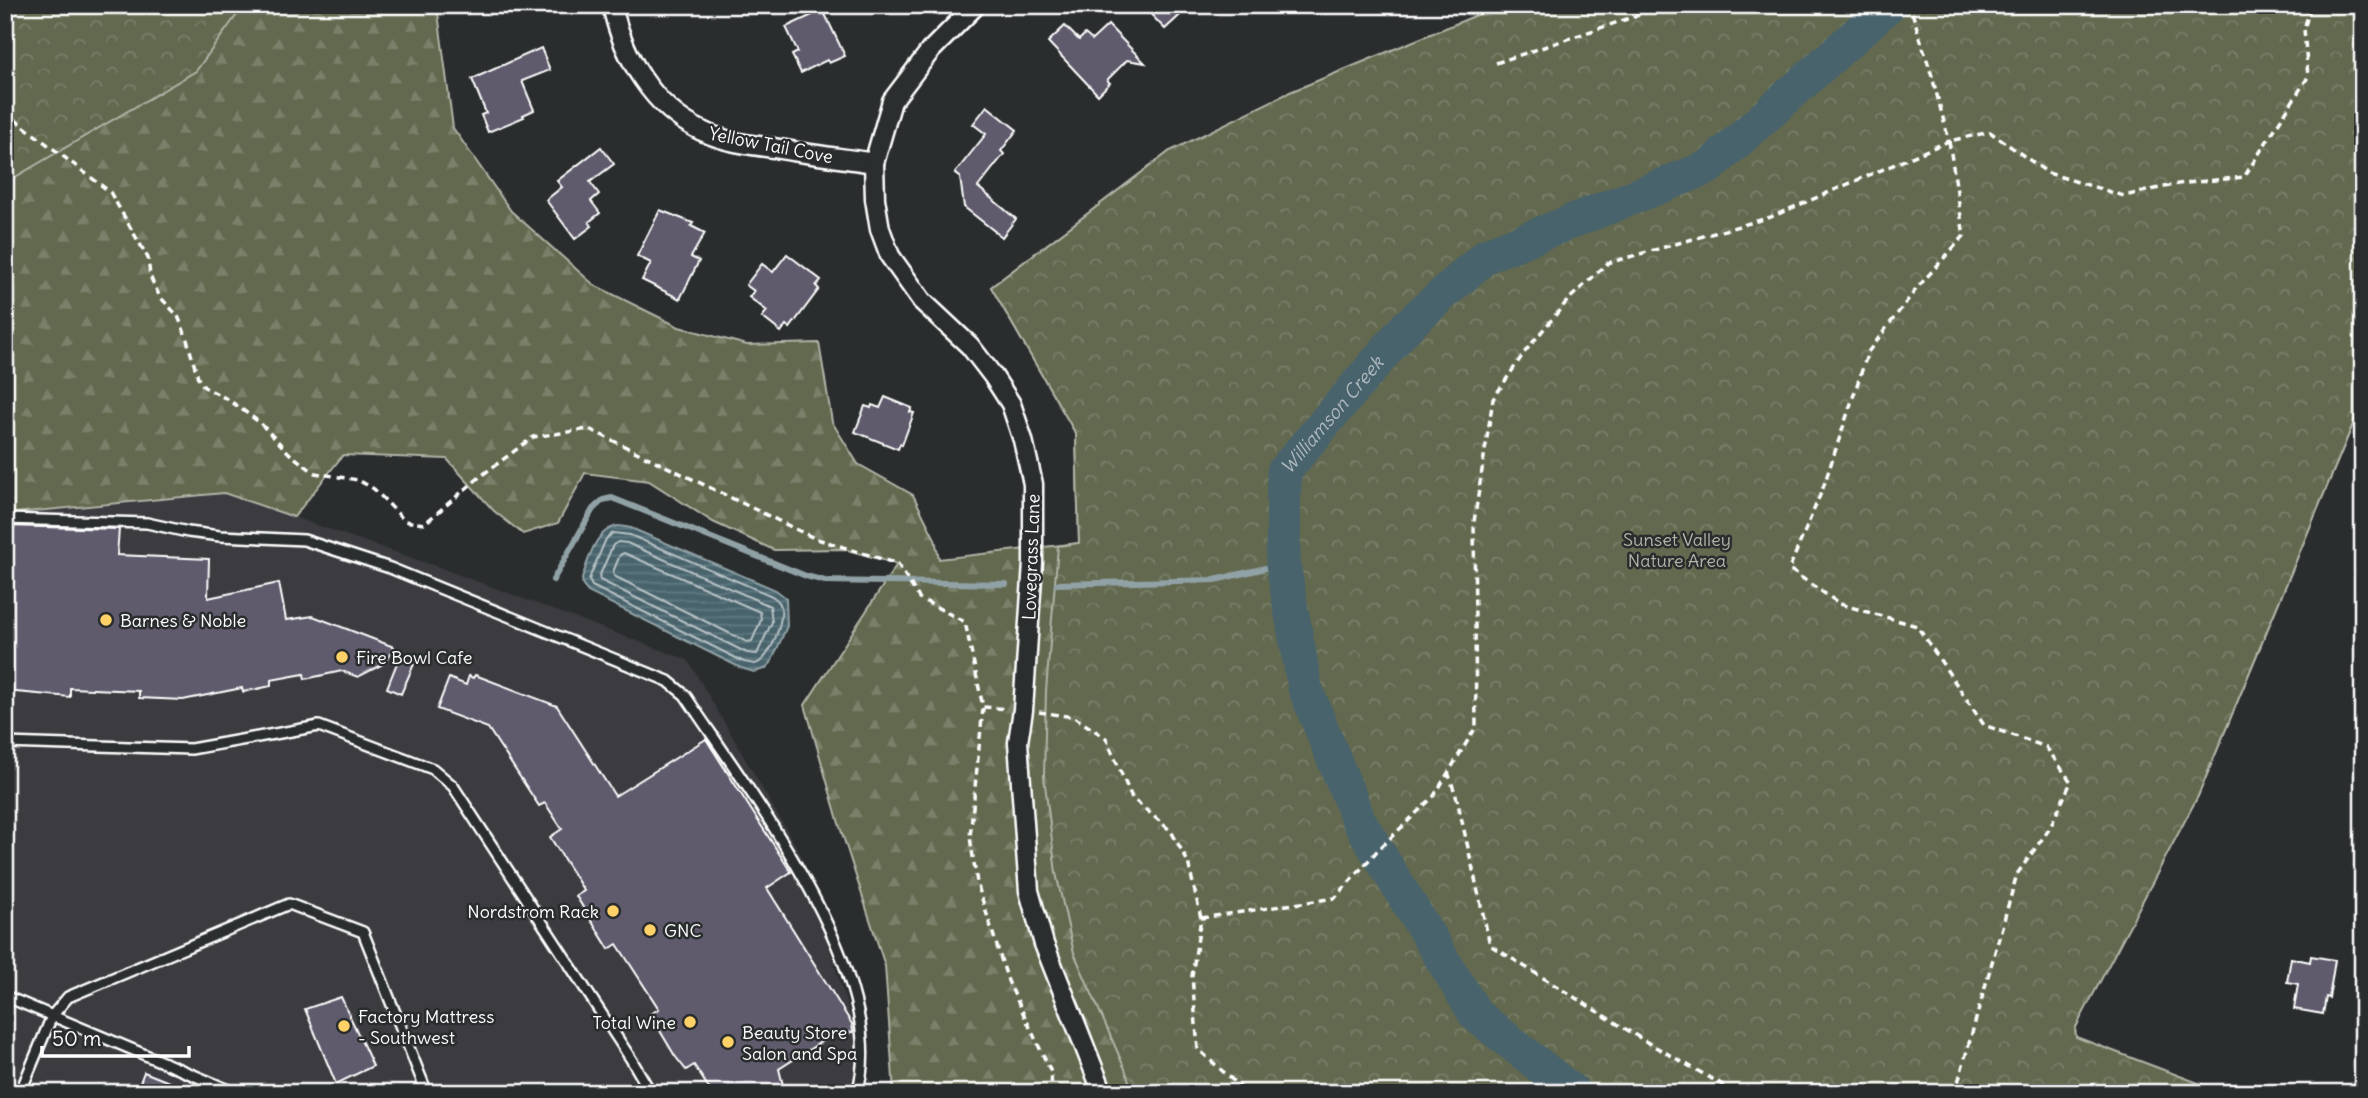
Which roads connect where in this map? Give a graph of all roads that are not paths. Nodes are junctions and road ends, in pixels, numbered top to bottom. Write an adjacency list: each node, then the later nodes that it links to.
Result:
1 (612, 5): 3 (street, Yellow Tail Cove)
2 (976, 5): 3 (street, Lovegrass Lane)
3 (874, 163): 13 (street, Lovegrass Lane)
4 (5, 519): 12 (lane)
5 (5, 743): 11 (lane)
6 (5, 996): 7 (lane)
7 (52, 1016): 8 (lane); 9 (lane); 10 (lane)
8 (20, 1093)
9 (236, 1093)
10 (427, 1093)
11 (651, 1093)
12 (857, 1093)
13 (1103, 1093)

